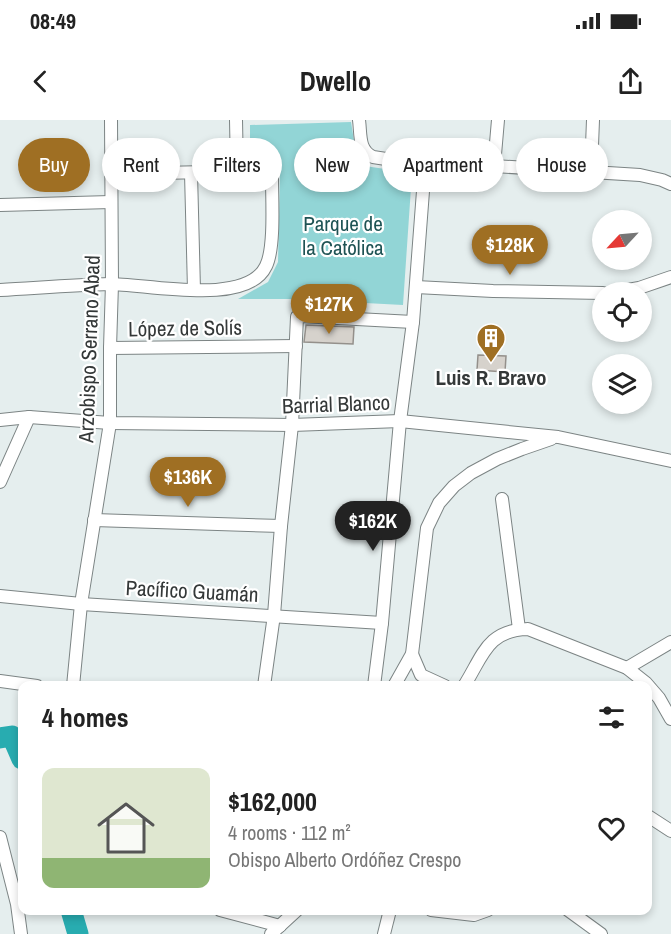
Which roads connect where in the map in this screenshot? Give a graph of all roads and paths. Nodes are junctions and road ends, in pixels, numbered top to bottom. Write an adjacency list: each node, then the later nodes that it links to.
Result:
1 (111, 120): 6 (street, Arzobispo Serrano Abad)
2 (236, 120): 7 (street)
3 (359, 120): 10 (street)
4 (498, 120): 8 (street)
5 (593, 120): 9 (street)
6 (111, 138)
7 (236, 138)
8 (496, 138)
9 (592, 138)
10 (382, 158)
11 (608, 172): 14 (street)
12 (180, 173): 13 (street)
13 (191, 173): 25 (street)
14 (671, 184)
15 (111, 192): 18 (street, Arzobispo Serrano Abad)
16 (272, 192): 25 (street)
17 (422, 192): 23 (street)
18 (111, 202): 19 (street); 21 (street, Arzobispo Serrano Abad)
19 (0, 205)
20 (671, 277): 22 (street)
21 (112, 284): 24 (street); 25 (street); 29 (street, Arzobispo Serrano Abad)
22 (652, 284)
23 (416, 287): 26 (street); 27 (street)
24 (0, 290)
25 (194, 290)
26 (592, 293)
27 (413, 322): 28 (street); 32 (street)
28 (296, 346): 29 (street, López de Solís); 34 (street)
29 (110, 348): 33 (street, Arzobispo Serrano Abad)
30 (29, 417): 31 (street, Barrial Blanco); 33 (street, Barrial Blanco); 37 (street)
31 (0, 420)
32 (400, 421): 34 (street, Barrial Blanco); 35 (street, Barrial Blanco); 44 (street)
33 (110, 423): 34 (street, Barrial Blanco); 39 (street, Arzobispo Serrano Abad)
34 (292, 425): 40 (street)
35 (558, 437): 36 (street, Barrial Blanco); 47 (street)
36 (671, 461)
37 (0, 482)
38 (502, 499): 45 (street)
39 (94, 520): 40 (street); 42 (street, Arzobispo Serrano Abad)
40 (281, 526): 43 (street)
41 (0, 596): 42 (street, Pacífico Guamán)
42 (81, 604): 43 (street, Pacífico Guamán); 51 (street, Arzobispo Serrano Abad)
43 (274, 615): 44 (street, Pacífico Guamán); 52 (street)
44 (382, 622): 53 (street)
45 (519, 629): 48 (street); 55 (street)
46 (671, 642): 48 (street)
47 (412, 654): 49 (street); 54 (street)
48 (627, 668): 56 (street)
49 (421, 680)
50 (0, 681): 57 (street)
51 (73, 681)
52 (265, 681)
53 (375, 681)
54 (397, 681)
55 (467, 681)
56 (643, 681)
57 (18, 683)
58 (652, 691): 59 (street)
59 (671, 719)
60 (652, 819): 61 (street)
61 (671, 831)
62 (0, 837): 68 (street)
63 (234, 915): 67 (street)
64 (292, 915): 67 (street)
65 (389, 915): 69 (street)
66 (575, 915): 70 (street)
67 (275, 930)
68 (21, 934)
69 (384, 934)
70 (601, 934)

